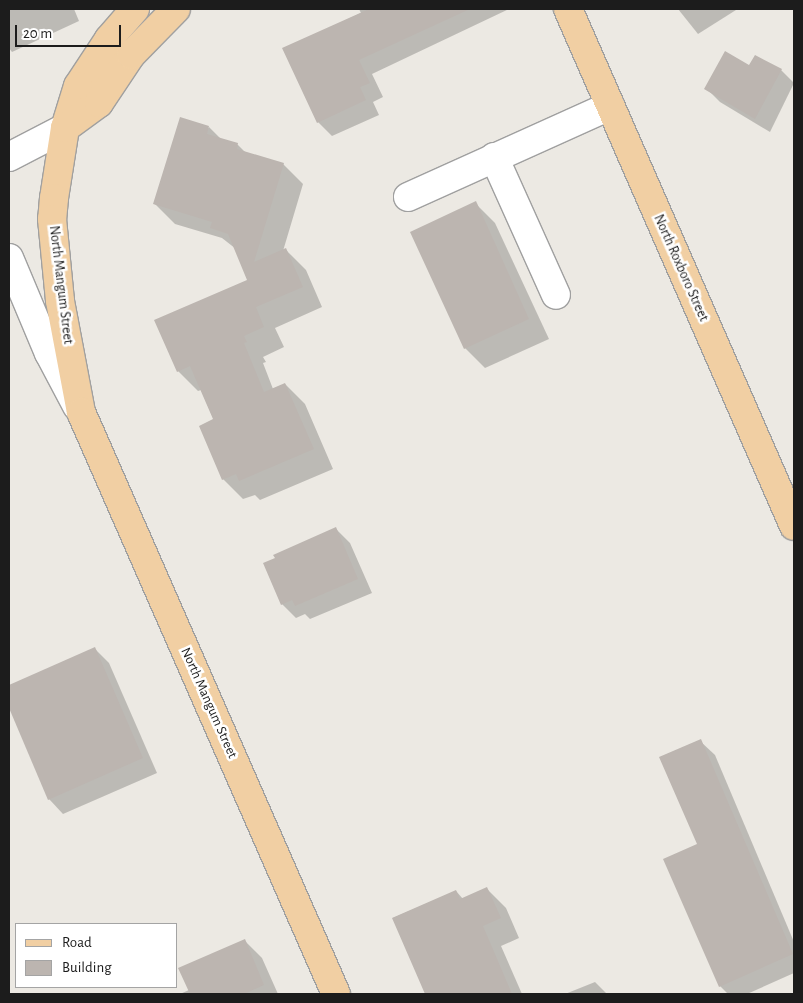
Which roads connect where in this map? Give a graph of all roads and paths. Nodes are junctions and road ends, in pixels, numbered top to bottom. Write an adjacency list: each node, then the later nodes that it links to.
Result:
1 (135, 9): 5 (main road, North Mangum Street)
2 (176, 9): 5 (main road)
3 (568, 9): 4 (main road, North Roxboro Street)
4 (610, 106): 6 (street); 12 (main road, North Roxboro Street)
5 (65, 128): 7 (street); 11 (main road, North Mangum Street)
6 (494, 157): 8 (street); 10 (street)
7 (9, 158)
8 (408, 197)
9 (9, 258): 11 (street, North Mangum Street)
10 (556, 295)
11 (81, 412): 13 (main road, North Mangum Street)
12 (794, 526)
13 (336, 994)

